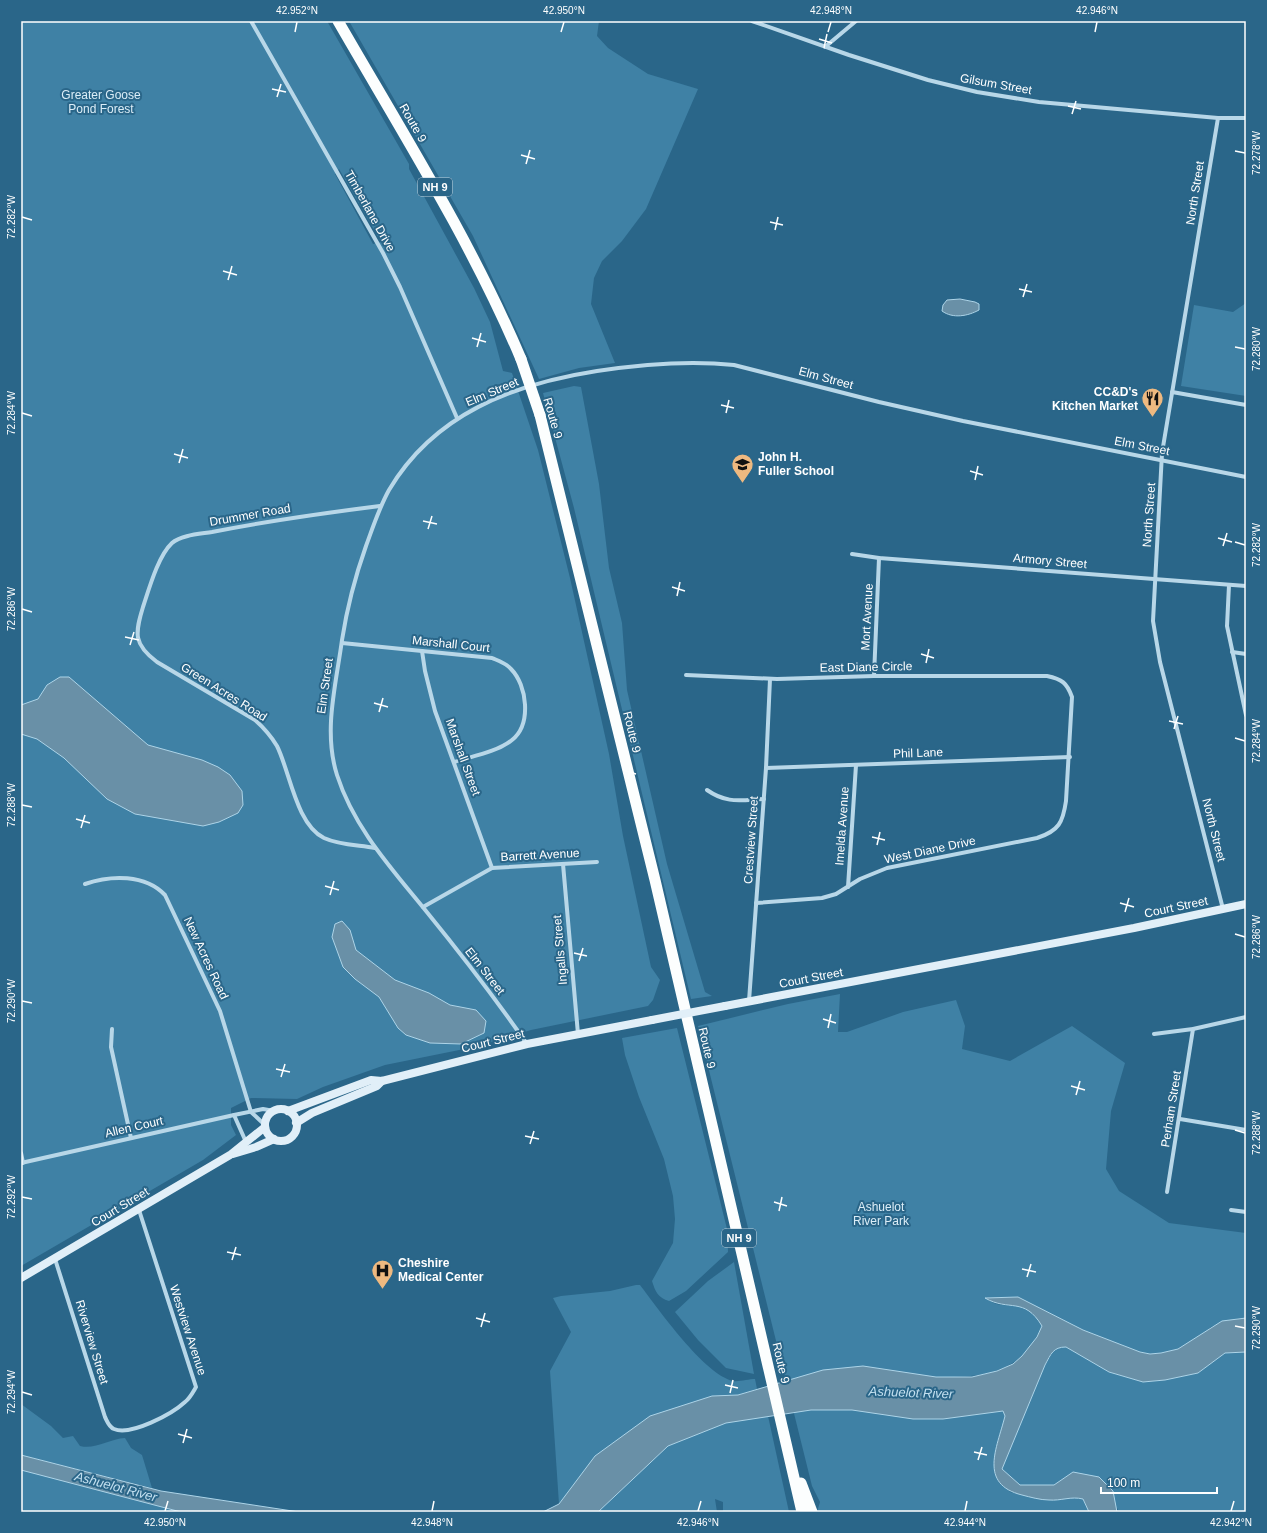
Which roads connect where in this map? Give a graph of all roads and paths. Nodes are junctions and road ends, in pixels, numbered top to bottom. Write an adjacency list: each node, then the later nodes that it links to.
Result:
1 (250, 21): 10 (street, Timberlane Drive)
2 (338, 21): 74 (highway, Route 9 / NH 9, bridge)
3 (752, 21): 5 (street, Gilsum Street)
4 (856, 21): 5 (street)
5 (825, 47): 6 (street, Gilsum Street)
6 (1218, 118): 7 (street, Gilsum Street); 8 (street, North Street)
7 (1246, 118)
8 (1172, 392): 9 (street); 11 (street, North Street)
9 (1246, 405)
10 (457, 418): 11 (street, Elm Street); 13 (street, Elm Street)
11 (1162, 461): 12 (street, Elm Street); 16 (street, North Street)
12 (1246, 477)
13 (380, 506): 17 (street, Drummer Road); 20 (street, Elm Street)
14 (852, 554): 15 (street, Armory Street)
15 (880, 558): 16 (street, Armory Street); 25 (street, Mort Avenue)
16 (1154, 580): 18 (street, Armory Street); 44 (street, North Street)
17 (150, 585): 35 (street, Green Acres Road)
18 (1229, 585): 19 (street, Armory Street); 22 (street)
19 (1246, 586)
20 (342, 642): 21 (street, Marshall Court); 35 (street, Elm Street)
21 (422, 651): 29 (street, Marshall Street); 29 (street, Marshall Court)
22 (1232, 652): 23 (street); 27 (street)
23 (1246, 654)
24 (686, 675): 26 (street, East Diane Circle)
25 (874, 676): 26 (street, East Diane Circle); 28 (street, East Diane Circle)
26 (770, 679): 31 (street, Crestview Street)
27 (1246, 714)
28 (1070, 757): 30 (street, Phil Lane); 34 (street, East Diane Circle)
29 (454, 762): 38 (street, Marshall Street)
30 (856, 765): 31 (street, Phil Lane); 40 (street, Imelda Avenue)
31 (766, 768): 33 (street, Crestview Street)
32 (708, 790): 33 (street)
33 (764, 799): 41 (street, Crestview Street)
34 (1066, 801): 40 (street, West Diane Drive)
35 (375, 848): 43 (street, Elm Street)
36 (597, 862): 37 (street, Barrett Avenue)
37 (563, 864): 38 (street, Barrett Avenue); 49 (street, Ingalls Street)
38 (492, 868): 43 (street, Barrett Avenue)
39 (85, 884): 55 (street, New Acres Road)
40 (848, 887): 41 (street, West Diane Drive)
41 (756, 903): 45 (street, Crestview Street)
42 (1246, 904): 44 (main road, Court Street)
43 (423, 908): 51 (street, Elm Street)
44 (1223, 909): 45 (main road, Court Street)
45 (749, 1002): 49 (main road, Court Street, bridge)
46 (1246, 1017): 48 (street)
47 (112, 1029): 61 (street)
48 (1193, 1029): 50 (street); 57 (street, Perham Street)
49 (578, 1034): 51 (main road, Court Street)
50 (1154, 1034)
51 (527, 1044): 52 (main road, Court Street)
52 (382, 1081): 54 (main road, Court Street); 58 (main road, Court Street)
53 (274, 1111): 54 (main road, Court Street); 55 (street, Allen Court); 59 (main road, Court Street)
54 (288, 1111): 58 (main road)
55 (251, 1112): 56 (street, Allen Court); 59 (street)
56 (234, 1115): 61 (street, Allen Court); 63 (street)
57 (1180, 1119): 60 (street); 67 (street, Perham Street)
58 (296, 1124): 62 (main road, Court Street)
59 (265, 1126): 62 (main road); 63 (main road, Court Street)
60 (1246, 1130)
61 (131, 1138): 66 (street, Allen Court)
62 (274, 1139): 65 (main road, Court Street)
63 (246, 1142): 65 (main road, Court Street)
64 (21, 1153): 66 (street)
65 (230, 1155): 68 (main road, Court Street)
66 (22, 1163)
67 (1167, 1192)
68 (139, 1210): 71 (main road, Court Street); 73 (street, Westview Avenue)
69 (1231, 1210): 70 (street)
70 (1246, 1212)
71 (56, 1259): 72 (main road, Court Street); 73 (street, Riverview Street)
72 (21, 1278)
73 (113, 1429)
74 (786, 1444): 75 (highway, Route 9 / NH 9); 76 (highway, NH 9)
75 (802, 1512)
76 (812, 1512)

